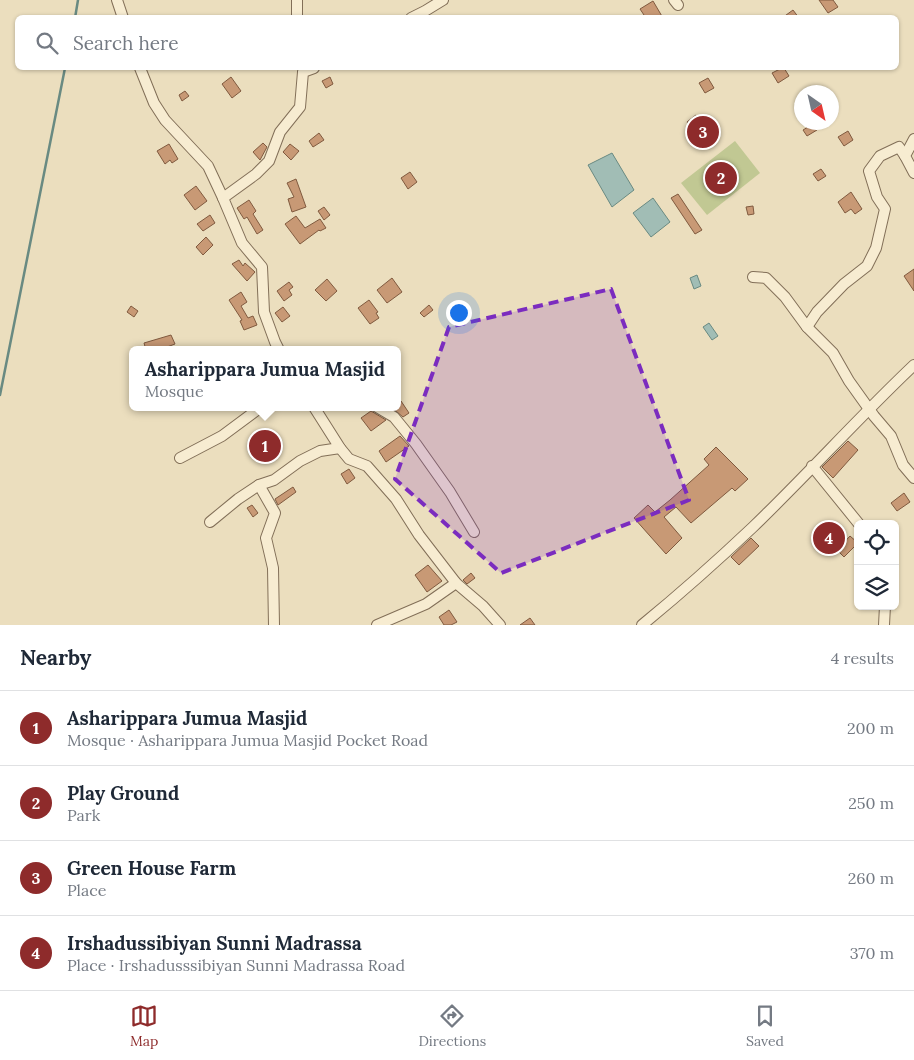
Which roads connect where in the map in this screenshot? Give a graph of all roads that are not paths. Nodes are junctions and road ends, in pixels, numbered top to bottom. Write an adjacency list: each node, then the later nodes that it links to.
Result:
1 (117, 0): 4 (street)
2 (296, 0): 5 (street)
3 (442, 0): 6 (street)
4 (122, 15)
5 (297, 15)
6 (418, 15)
7 (141, 70): 12 (street)
8 (302, 70): 12 (street)
9 (914, 139): 10 (street)
10 (905, 156): 11 (street); 14 (street)
11 (914, 173)
12 (223, 198): 15 (street)
13 (753, 277): 14 (street)
14 (807, 327): 17 (street)
15 (277, 346)
16 (914, 364): 17 (street)
17 (869, 408): 23 (street); 24 (street)
18 (256, 411): 22 (street)
19 (317, 411): 21 (street)
20 (384, 411): 28 (street)
21 (340, 448): 25 (street); 29 (street)
22 (180, 458)
23 (812, 466): 26 (street); 34 (street)
24 (914, 478)
25 (259, 485): 27 (street); 31 (street)
26 (855, 520)
27 (210, 522)
28 (474, 532)
29 (456, 583): 32 (street); 33 (street)
30 (885, 610): 35 (street)
31 (274, 625)
32 (377, 625)
33 (500, 625)
34 (642, 625)
35 (884, 625)

